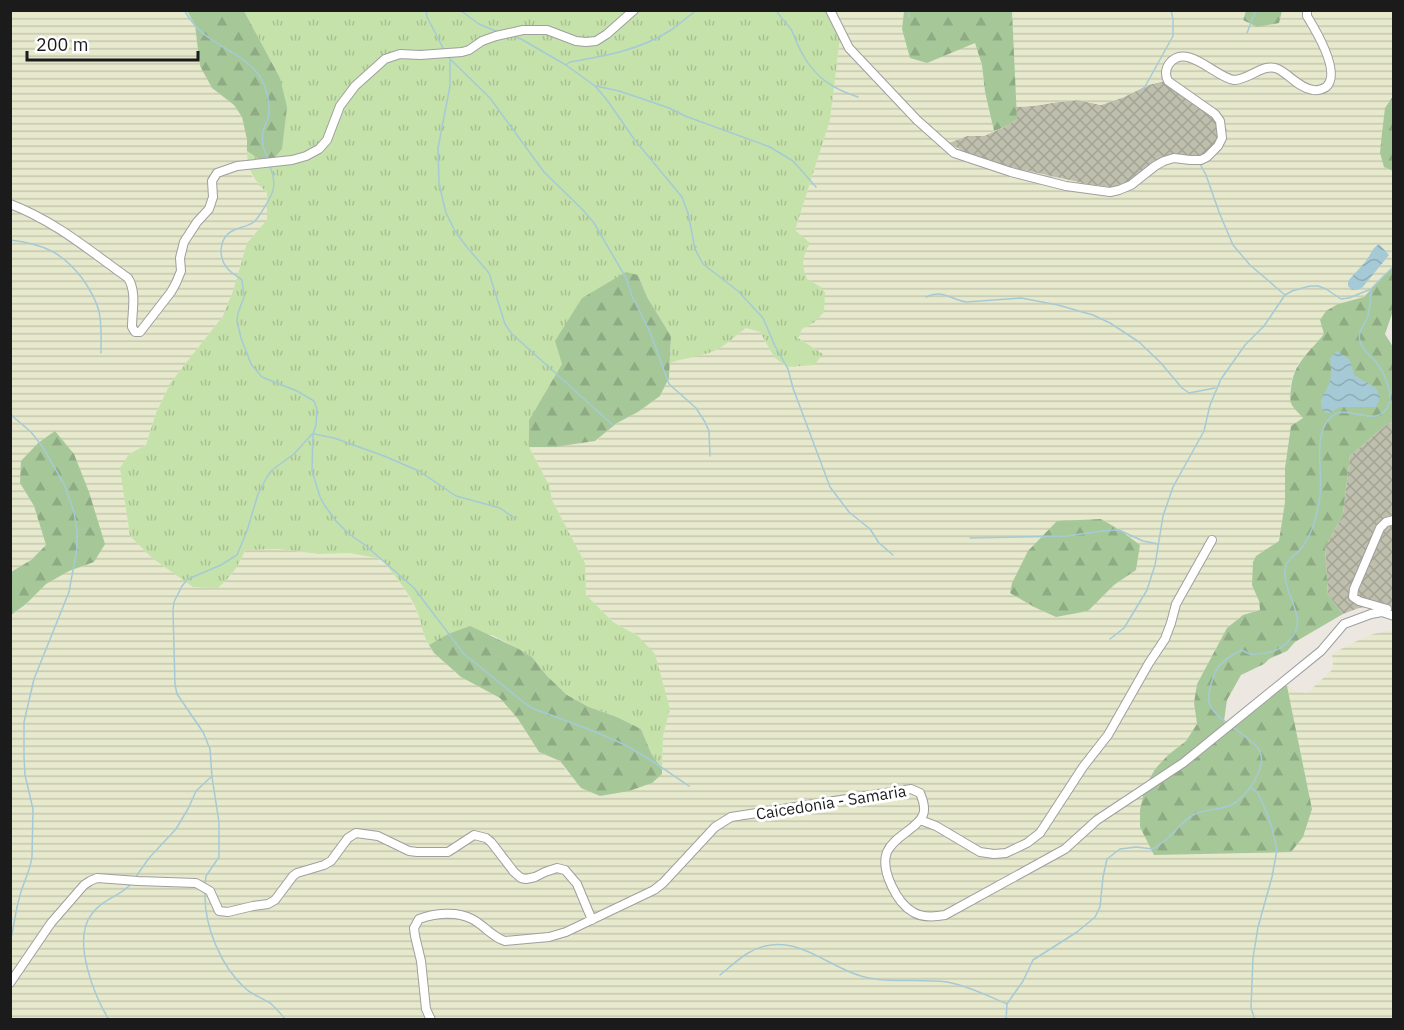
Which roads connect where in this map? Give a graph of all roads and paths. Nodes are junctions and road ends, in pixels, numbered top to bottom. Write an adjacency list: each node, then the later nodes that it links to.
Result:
1 (634, 10): 4 (street)
2 (830, 10): 3 (street)
3 (1307, 10)
4 (10, 204)
5 (1394, 520): 7 (street)
6 (1212, 540): 9 (street)
7 (1394, 610)
8 (1394, 616): 9 (street, Caicedonia - Samaria)
9 (920, 820): 10 (street, Caicedonia - Samaria)
10 (591, 920): 11 (street); 12 (street, Caicedonia - Samaria)
11 (10, 982)
12 (431, 1020)

